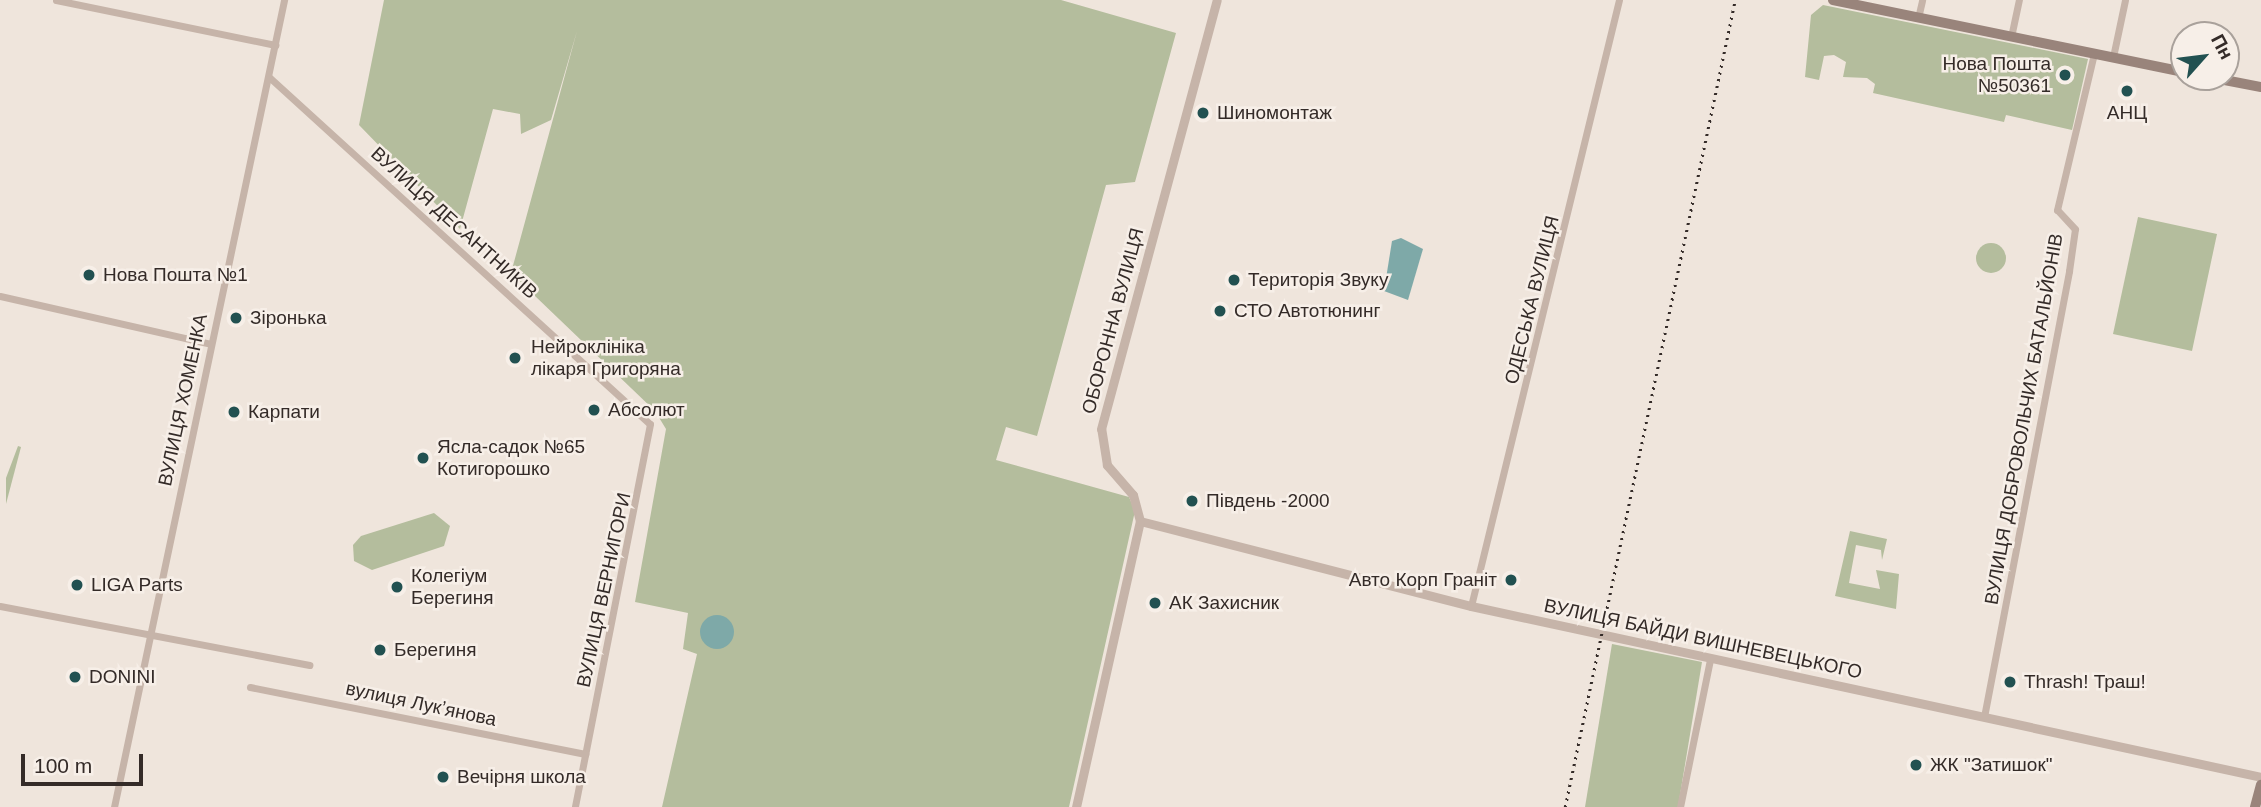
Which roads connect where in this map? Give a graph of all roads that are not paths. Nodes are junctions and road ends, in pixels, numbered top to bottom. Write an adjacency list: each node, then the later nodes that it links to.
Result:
1 (56, 0): 11 (street)
2 (284, 0): 11 (street, ВУЛИЦЯ ХОМЕНКА)
3 (1217, 0): 21 (street, ОБОРОННА ВУЛИЦЯ)
4 (1619, 0): 23 (street, ОДЕСЬКА ВУЛИЦЯ)
5 (1922, 0): 9 (street)
6 (2019, 0): 10 (street)
7 (2125, 0): 13 (street)
8 (1839, 1): 9 (main road)
9 (1918, 18): 10 (main road)
10 (2011, 37): 12 (main road)
11 (275, 46): 15 (street, ВУЛИЦЯ ХОМЕНКА)
12 (2094, 53): 13 (main road); 28 (street, ВУЛИЦЯ ДОБРОВОЛЬЧИХ БАТАЛЬЙОНІВ)
13 (2113, 57): 14 (main road)
14 (2170, 69)
15 (269, 77): 19 (street, ВУЛИЦЯ ХОМЕНКА); 20 (street, ВУЛИЦЯ ДЕСАНТНИКІВ)
16 (2240, 83): 17 (main road)
17 (2261, 87)
18 (0, 296): 19 (street)
19 (211, 344): 24 (street, ВУЛИЦЯ ХОМЕНКА)
20 (619, 392): 29 (street, ВУЛИЦЯ ВЕРНИГОРИ)
21 (1140, 521): 23 (street, ВУЛИЦЯ БАЙДИ ВИШНЕВЕЦЬКОГО); 34 (street)
22 (0, 606): 24 (street)
23 (1471, 606): 25 (street, ВУЛИЦЯ БАЙДИ ВИШНЕВЕЦЬКОГО)
24 (149, 634): 26 (street); 32 (street, ВУЛИЦЯ ХОМЕНКА)
25 (1710, 659): 28 (street, ВУЛИЦЯ БАЙДИ ВИШНЕВЕЦЬКОГО); 35 (street)
26 (309, 665)
27 (250, 687): 29 (street, вулиця Лукʼянова)
28 (1984, 717): 30 (street, ВУЛИЦЯ БАЙДИ ВИШНЕВЕЦЬКОГО)
29 (585, 754): 33 (street, ВУЛИЦЯ ВЕРНИГОРИ)
30 (2261, 777)
31 (2261, 785): 36 (main road)
32 (114, 807)
33 (575, 807)
34 (1076, 807)
35 (1680, 807)
36 (2255, 807)

